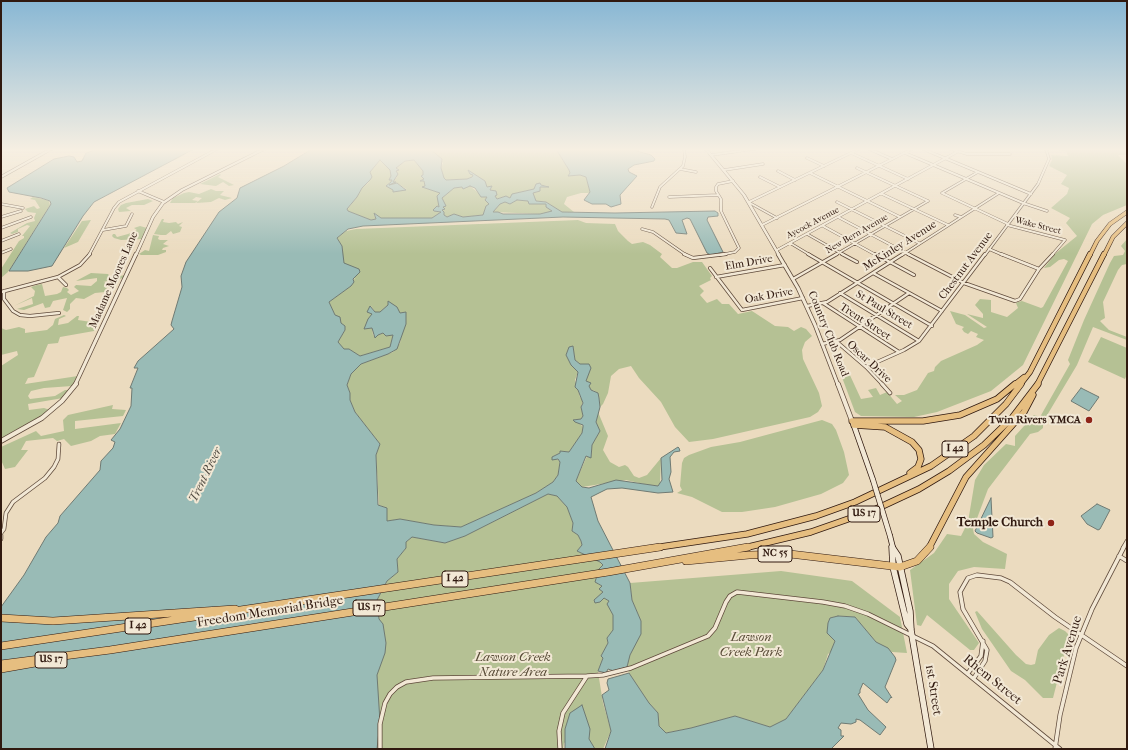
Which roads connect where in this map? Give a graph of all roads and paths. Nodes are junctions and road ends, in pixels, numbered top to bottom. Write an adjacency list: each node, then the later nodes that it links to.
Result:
1 (151, 184): 19 (street)
2 (194, 184): 26 (street, Madame Moores Lane)
3 (663, 184): 31 (street)
4 (723, 184): 23 (street)
5 (736, 184): 27 (street, Country Club Road)
6 (774, 184): 17 (street)
7 (787, 184): 17 (street)
8 (832, 184): 18 (street)
9 (844, 184): 18 (street)
10 (891, 184): 16 (street)
11 (899, 184): 16 (street, Aycock Avenue)
12 (958, 184): 34 (street, Wake Street)
13 (978, 184): 20 (street)
14 (1007, 184): 22 (street)
15 (1038, 184): 22 (street, Chestnut Avenue)
16 (895, 186): 21 (street, Aycock Avenue); 33 (street, New Bern Avenue)
17 (780, 187): 27 (street)
18 (838, 187): 25 (street); 42 (street)
19 (138, 191): 26 (street); 53 (street)
20 (999, 193): 30 (street); 34 (street, McKinley Avenue)
21 (882, 194): 25 (street, Aycock Avenue); 33 (street)
22 (1031, 194): 30 (street, Chestnut Avenue)
23 (718, 195): 24 (street); 52 (street)
24 (669, 198)
25 (868, 201): 32 (street, Aycock Avenue); 41 (street)
26 (164, 202): 102 (street, Madame Moores Lane)
27 (749, 202): 42 (street); 46 (street, Country Club Road)
28 (837, 202): 32 (street)
29 (1, 204): 39 (street)
30 (1023, 204): 35 (street); 49 (street, Chestnut Avenue)
31 (652, 207)
32 (853, 209): 43 (street, Aycock Avenue); 47 (street)
33 (914, 209): 41 (street, New Bern Avenue); 48 (street)
34 (975, 209): 44 (street, McKinley Avenue); 49 (street, Wake Street)
35 (1047, 211)
36 (1127, 212): 98 (highway, I 42)
37 (132, 214): 53 (street)
38 (955, 214): 44 (street)
39 (1, 217)
40 (31, 217): 51 (street)
41 (900, 217): 47 (street, New Bern Avenue)
42 (777, 218): 46 (street)
43 (838, 218): 50 (street, Aycock Avenue); 56 (street)
44 (961, 218): 48 (street, McKinley Avenue)
45 (1127, 223): 99 (highway, US 17)
46 (762, 225): 63 (street, Country Club Road)
47 (886, 225): 56 (street, New Bern Avenue); 60 (street)
48 (948, 225): 60 (street, McKinley Avenue)
49 (1008, 225): 62 (street, Chestnut Avenue); 72 (street, Wake Street)
50 (822, 226): 55 (street, Aycock Avenue); 59 (street)
51 (1, 228)
52 (642, 229)
53 (102, 230): 76 (street)
54 (19, 234): 57 (street)
55 (807, 234): 58 (street, Aycock Avenue); 64 (street)
56 (870, 234): 59 (street, New Bern Avenue); 65 (street)
57 (1, 241)
58 (790, 243): 63 (street, Aycock Avenue); 67 (street)
59 (855, 243): 64 (street, New Bern Avenue); 69 (street)
60 (919, 243): 65 (street, McKinley Avenue)
61 (11, 249): 66 (street)
62 (989, 249): 72 (street); 79 (street, Chestnut Avenue)
63 (776, 250): 70 (street, Country Club Road)
64 (840, 252): 67 (street, New Bern Avenue); 68 (street)
65 (905, 252): 69 (street, McKinley Avenue); 79 (street)
66 (1, 253)
67 (823, 262): 77 (street, New Bern Avenue); 78 (street)
68 (857, 262)
69 (889, 262): 73 (street, McKinley Avenue); 74 (street)
70 (785, 265): 75 (street, Elm Drive); 77 (street, Country Club Road)
71 (710, 268): 75 (street, Oak Drive)
72 (1039, 269): 79 (street)
73 (873, 273): 78 (street, McKinley Avenue); 83 (street)
74 (914, 275)
75 (716, 277): 84 (street, Oak Drive)
76 (58, 278): 80 (street); 81 (street)
77 (793, 279): 84 (street, Country Club Road)
78 (857, 282): 82 (street, McKinley Avenue); 86 (street)
79 (964, 283): 88 (street, Chestnut Avenue)
80 (66, 285)
81 (2, 292): 89 (street)
82 (840, 293): 85 (street, McKinley Avenue); 90 (street, St Paul Street)
83 (910, 293): 86 (street); 88 (street)
84 (803, 298): 87 (street, Country Club Road)
85 (823, 303): 87 (street, McKinley Avenue); 92 (street, Trent Street)
86 (893, 304): 90 (street); 91 (street)
87 (808, 306): 95 (street, Country Club Road)
88 (942, 311): 91 (street, Chestnut Avenue)
89 (59, 313)
90 (877, 315): 92 (street); 93 (street, St Paul Street)
91 (932, 326): 93 (street, Chestnut Avenue)
92 (858, 328): 94 (street); 96 (street, Trent Street)
93 (919, 341): 96 (street, Chestnut Avenue)
94 (836, 342): 95 (street); 97 (street, Oscar Drive)
95 (822, 344): 101 (street, Country Club Road)
96 (899, 353): 97 (street, Chestnut Avenue)
97 (866, 367): 100 (street, Oscar Drive)
98 (1033, 368): 101 (highway); 104 (highway, I 42)
99 (1035, 389): 111 (highway, US 17); 113 (highway)
100 (890, 393)
101 (853, 423): 104 (highway); 108 (main road, Country Club Road, bridge)
102 (1, 440)
103 (59, 444): 105 (street)
104 (855, 502): 114 (highway, Freedom Memorial Bridge / I 42)
105 (1, 534): 106 (street)
106 (1, 539)
107 (1127, 541): 109 (street, Park Avenue)
108 (892, 547): 112 (main road, Country Club Road); 113 (main road, Country Club Road)
109 (1119, 556): 110 (street); 117 (street, Park Avenue)
110 (1127, 561)
111 (649, 565): 112 (highway, NC 55); 120 (highway, Freedom Memorial Bridge / US 17)
112 (893, 567): 113 (highway, NC 55); 116 (main road, Country Club Road)
113 (900, 567): 116 (main road, Country Club Road)
114 (274, 606): 115 (highway); 119 (highway, Freedom Memorial Bridge / I 42)
115 (1, 618)
116 (912, 632): 124 (street, Rhem Street); 125 (street, Rhem Street); 130 (main road, 1st Street)
117 (1081, 634): 118 (street); 122 (street); 127 (street, Park Avenue)
118 (983, 641): 124 (street); 126 (street)
119 (1, 646)
120 (101, 651): 121 (highway, Freedom Memorial Bridge); 123 (highway, US 17)
121 (1, 664)
122 (1127, 666)
123 (1, 669)
124 (968, 673): 126 (street, Rhem Street)
125 (587, 676): 128 (street, Rhem Street); 129 (street)
126 (974, 678): 127 (street, Rhem Street)
127 (1056, 747): 131 (street, Rhem Street)
128 (380, 749)
129 (560, 749)
130 (931, 749)
131 (1060, 749)

